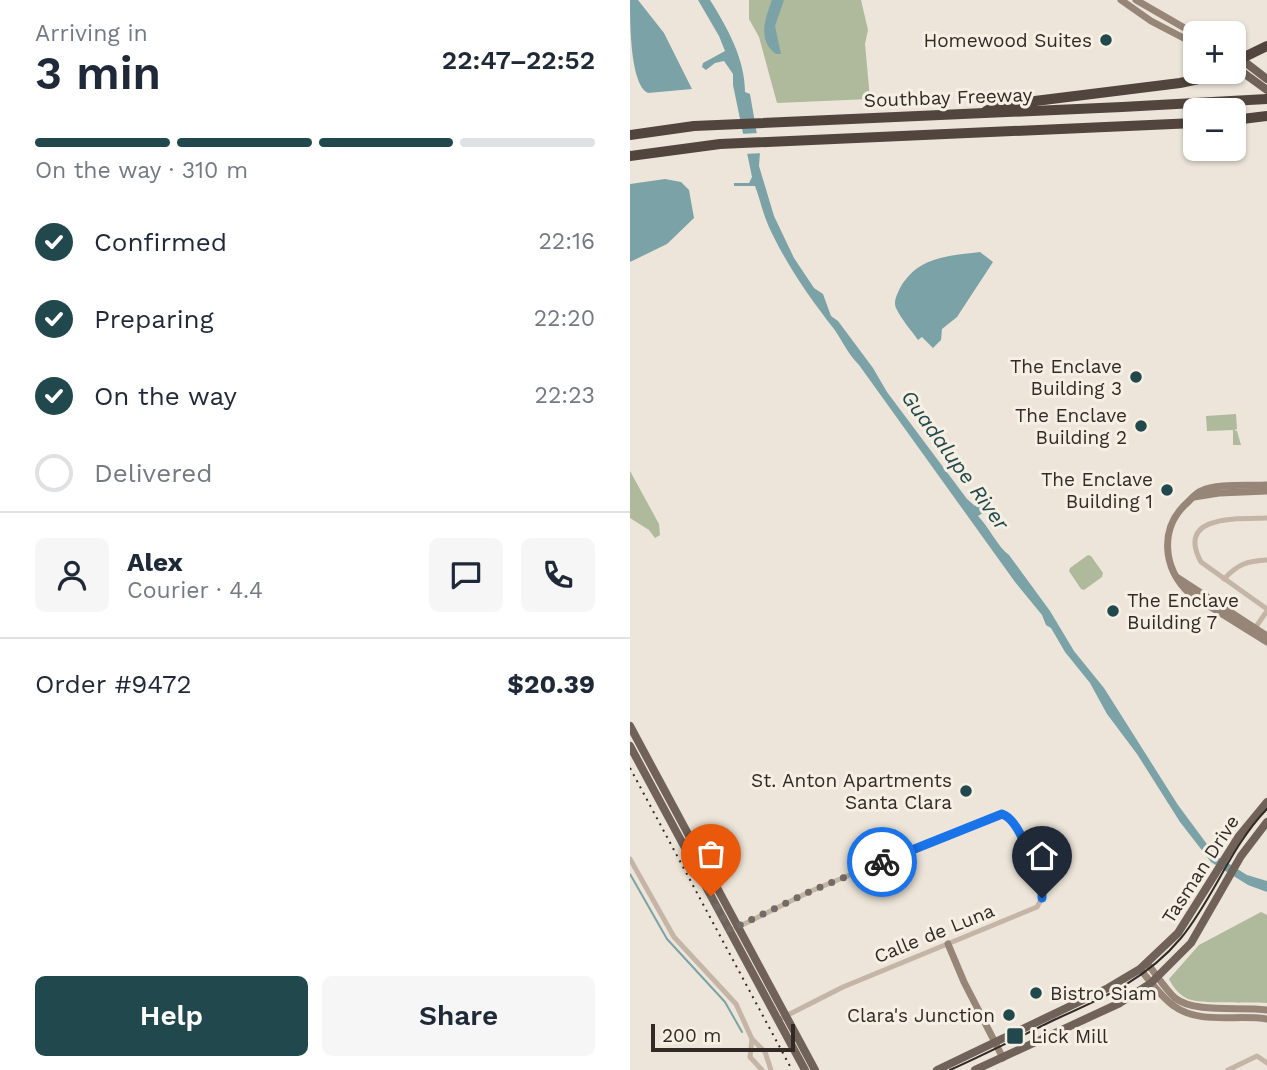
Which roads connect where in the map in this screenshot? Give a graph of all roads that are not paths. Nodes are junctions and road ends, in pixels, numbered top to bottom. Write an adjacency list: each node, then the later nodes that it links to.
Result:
1 (1121, 0): 4 (street)
2 (1136, 0): 3 (street)
3 (1183, 27)
4 (1183, 38)
5 (1267, 46): 6 (highway)
6 (1246, 55)
7 (1246, 66): 9 (main road)
8 (1246, 72): 11 (main road)
9 (1264, 77)
10 (1183, 82): 13 (highway)
11 (1267, 90)
12 (1267, 99): 13 (highway, Southbay Freeway)
13 (982, 113): 19 (highway, Southbay Freeway)
14 (1267, 116): 15 (highway)
15 (1246, 120)
16 (1246, 122): 17 (highway)
17 (1267, 122)
18 (1183, 124): 20 (highway, Southbay Freeway)
19 (630, 135)
20 (630, 156)
21 (1267, 485): 23 (street)
22 (1267, 491): 23 (street)
23 (1194, 497): 28 (street)
24 (1267, 518): 26 (street)
25 (1267, 560): 26 (street)
26 (1224, 579): 27 (street)
27 (1267, 610): 28 (street)
28 (1254, 631): 29 (street); 30 (street)
29 (1267, 636)
30 (1267, 642)
31 (630, 726): 36 (main road)
32 (630, 746): 36 (main road)
33 (1267, 802): 38 (main road, Tasman Drive)
34 (1267, 822): 39 (main road, Tasman Drive)
35 (630, 859): 43 (street)
36 (734, 928): 37 (street, Calle de Luna); 41 (main road)
37 (948, 944): 41 (street, Calle de Luna); 44 (street)
38 (1143, 966): 39 (street); 44 (main road, Tasman Drive)
39 (1154, 980): 40 (street); 42 (street); 48 (main road, Tasman Drive)
40 (1267, 1010)
41 (782, 1018): 53 (main road); 54 (main road)
42 (1267, 1019)
43 (752, 1040): 45 (street); 46 (street)
44 (995, 1041): 48 (street); 55 (main road, Tasman Drive)
45 (760, 1047): 46 (street); 47 (street)
46 (752, 1049): 49 (street)
47 (766, 1057): 49 (street); 52 (street)
48 (1003, 1058): 56 (main road, Tasman Drive)
49 (756, 1063): 51 (street)
50 (1267, 1063): 57 (street)
51 (762, 1070)
52 (771, 1070)
53 (805, 1070)
54 (815, 1070)
55 (937, 1070)
56 (975, 1070)
57 (1228, 1070)

